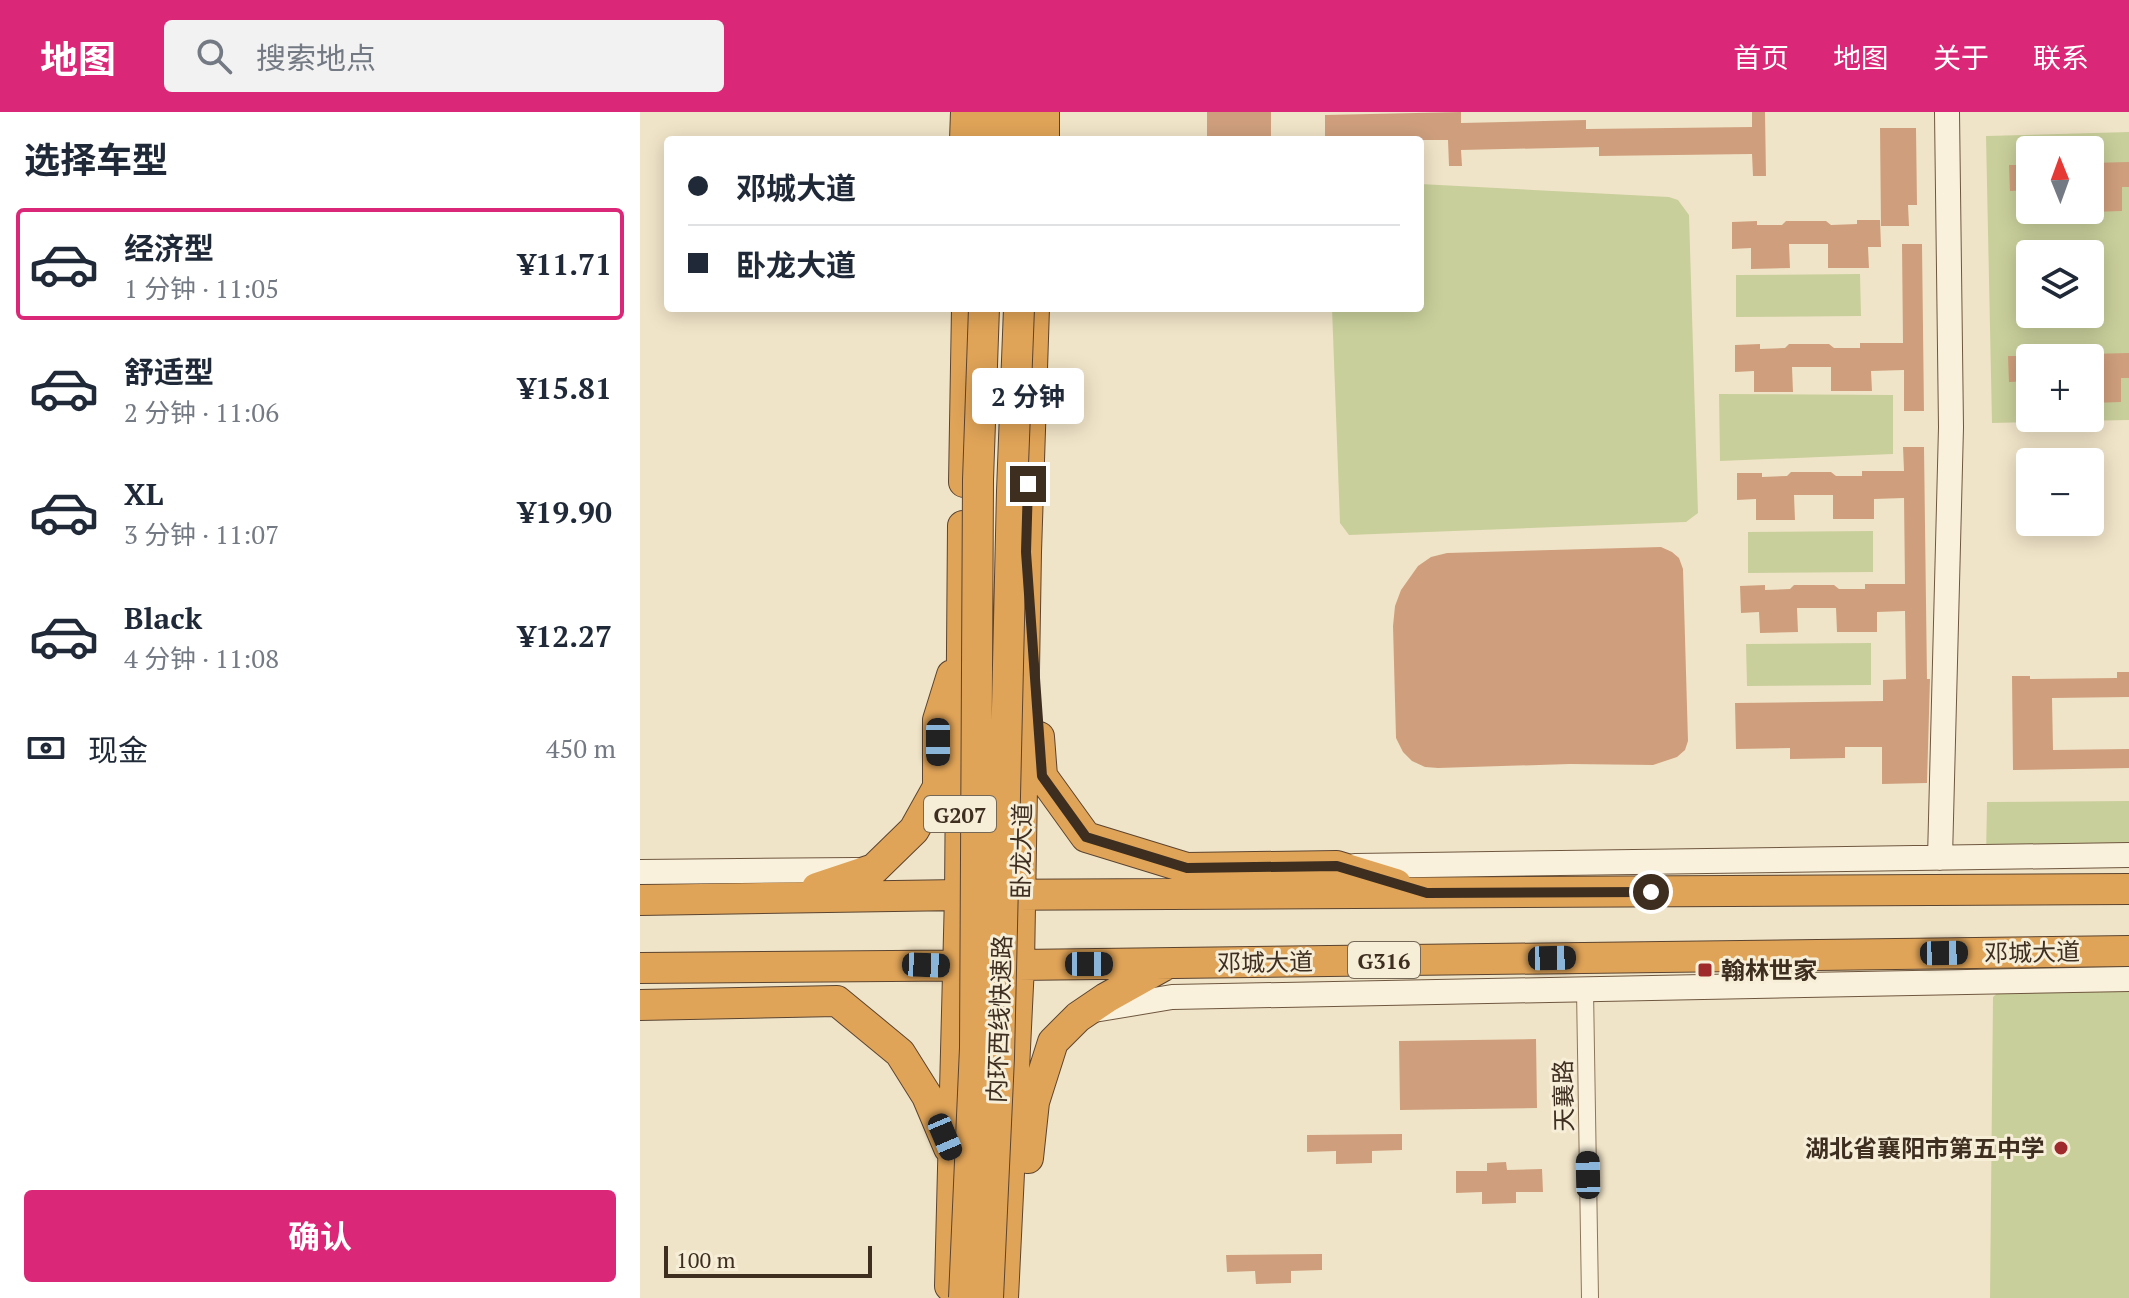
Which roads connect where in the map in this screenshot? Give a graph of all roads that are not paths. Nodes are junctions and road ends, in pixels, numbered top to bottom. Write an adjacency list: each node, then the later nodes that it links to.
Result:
1 (966, 112): 7 (highway)
2 (972, 112): 8 (highway)
3 (992, 112): 9 (highway)
4 (1021, 112): 10 (highway)
5 (1042, 112): 11 (highway)
6 (1947, 112): 23 (street)
7 (965, 136)
8 (972, 136)
9 (991, 136)
10 (1021, 136)
11 (1041, 136)
12 (964, 312): 19 (highway)
13 (964, 312): 19 (highway, G207)
14 (984, 312): 44 (highway, 内环西线快速路, bridge)
15 (1019, 312): 45 (highway, 内环西线快速路, bridge)
16 (1037, 312): 18 (highway)
17 (1037, 312): 18 (highway, 卧龙大道 / G207)
18 (1028, 484): 20 (highway, 卧龙大道 / G207)
19 (963, 548): 21 (highway, G207)
20 (1026, 552): 24 (highway); 30 (highway, 卧龙大道 / G207)
21 (961, 643): 25 (highway); 29 (highway, G207)
22 (2129, 855): 23 (street)
23 (1940, 858): 24 (street)
24 (1337, 866): 28 (highway)
25 (874, 869): 26 (street); 31 (highway)
26 (640, 872)
27 (2129, 889): 28 (highway)
28 (1427, 893): 30 (highway)
29 (960, 895): 30 (highway); 31 (highway); 36 (highway, G207)
30 (1020, 895): 35 (highway, 卧龙大道 / G207)
31 (787, 898): 32 (highway)
32 (640, 900)
33 (2129, 951): 34 (highway, 邓城大道 / G316)
34 (1167, 963): 35 (highway, 邓城大道 / G316); 41 (highway)
35 (1019, 965): 36 (highway, 邓城大道 / G316); 46 (highway, 卧龙大道 / G207)
36 (958, 966): 37 (highway, 邓城大道 / G316); 42 (highway, G207)
37 (640, 968)
38 (2129, 979): 39 (street)
39 (1585, 990): 41 (street); 47 (street, 天襄路)
40 (640, 1005): 42 (highway)
41 (1088, 1011): 46 (highway)
42 (953, 1157): 43 (highway, G207)
43 (950, 1298)
44 (964, 1298)
45 (988, 1298)
46 (1003, 1298)
47 (1590, 1298)

